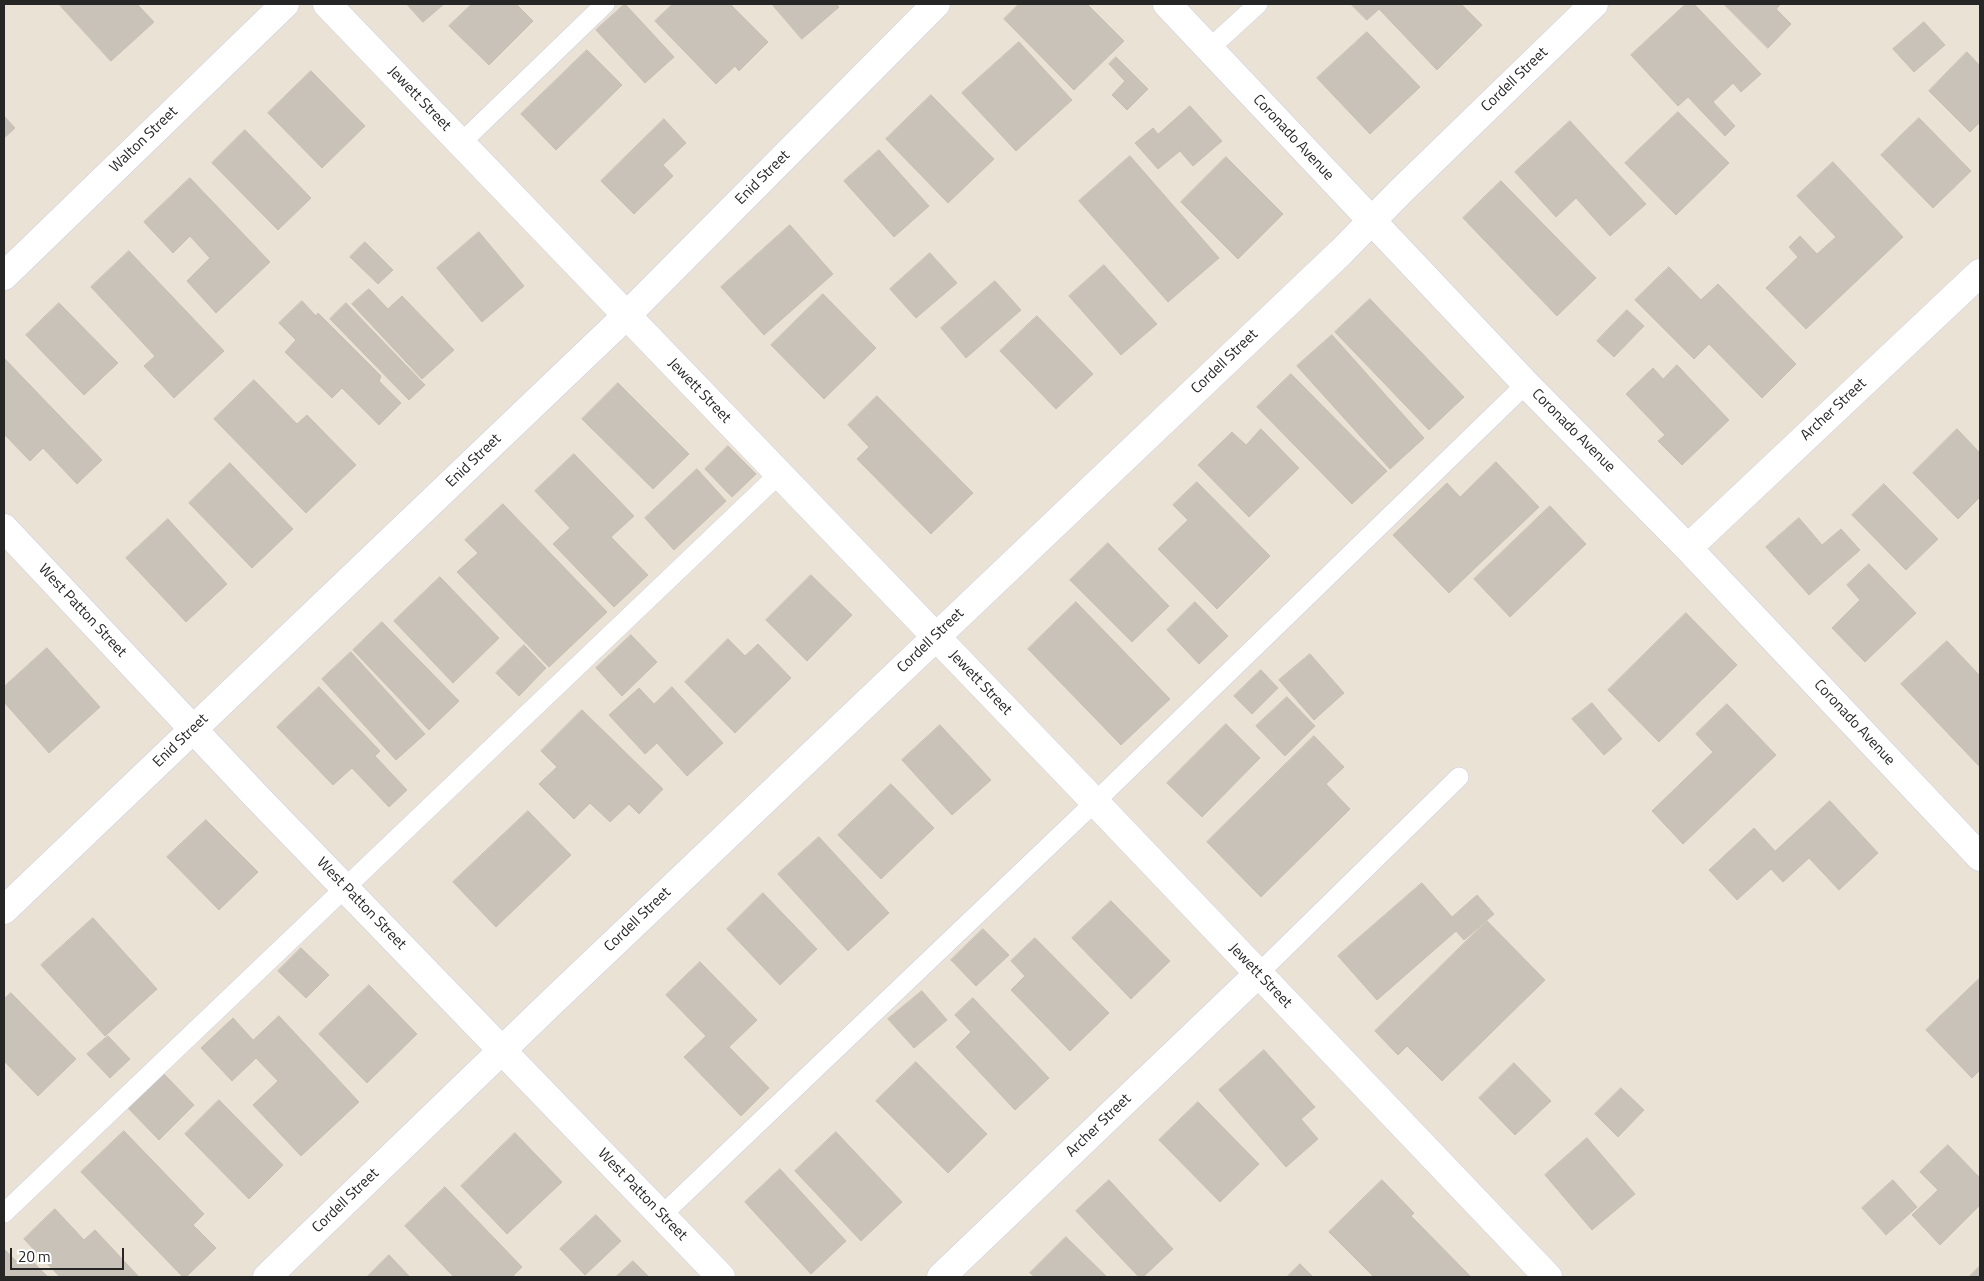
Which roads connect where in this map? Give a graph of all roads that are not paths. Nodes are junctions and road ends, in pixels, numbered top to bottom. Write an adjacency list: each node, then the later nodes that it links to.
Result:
1 (284, 4): 12 (street, Walton Street)
2 (327, 4): 9 (street, Jewett Street)
3 (604, 4): 9 (lane)
4 (936, 4): 13 (street, Enid Street)
5 (1167, 4): 8 (street, Coronado Avenue)
6 (1258, 4): 8 (lane)
7 (1594, 4): 10 (street, Cordell Street)
8 (1210, 48): 10 (street, Coronado Avenue)
9 (461, 143): 13 (street, Jewett Street)
10 (1372, 221): 14 (street, Coronado Avenue); 18 (street, Cordell Street)
11 (1980, 273): 17 (street, Archer Street)
12 (4, 276)
13 (626, 316): 15 (street, Jewett Street); 19 (street, Enid Street)
14 (1526, 384): 17 (street, Coronado Avenue); 21 (lane)
15 (778, 474): 18 (street, Jewett Street); 23 (lane)
16 (4, 528): 19 (street, West Patton Street)
17 (1688, 548): 22 (street, Coronado Avenue)
18 (936, 637): 21 (street, Jewett Street); 26 (street, Cordell Street)
19 (193, 729): 23 (street, West Patton Street); 24 (street, Enid Street)
20 (1459, 777): 25 (lane)
21 (1095, 802): 25 (street, Jewett Street); 28 (lane)
22 (1980, 857)
23 (344, 887): 26 (street, West Patton Street); 27 (lane)
24 (4, 910)
25 (1258, 974): 31 (street, Archer Street); 32 (street, Jewett Street)
26 (502, 1050): 28 (street, West Patton Street); 29 (street, Cordell Street)
27 (4, 1213)
28 (662, 1215): 30 (street, West Patton Street)
29 (267, 1277)
30 (721, 1277)
31 (941, 1277)
32 (1548, 1277)

